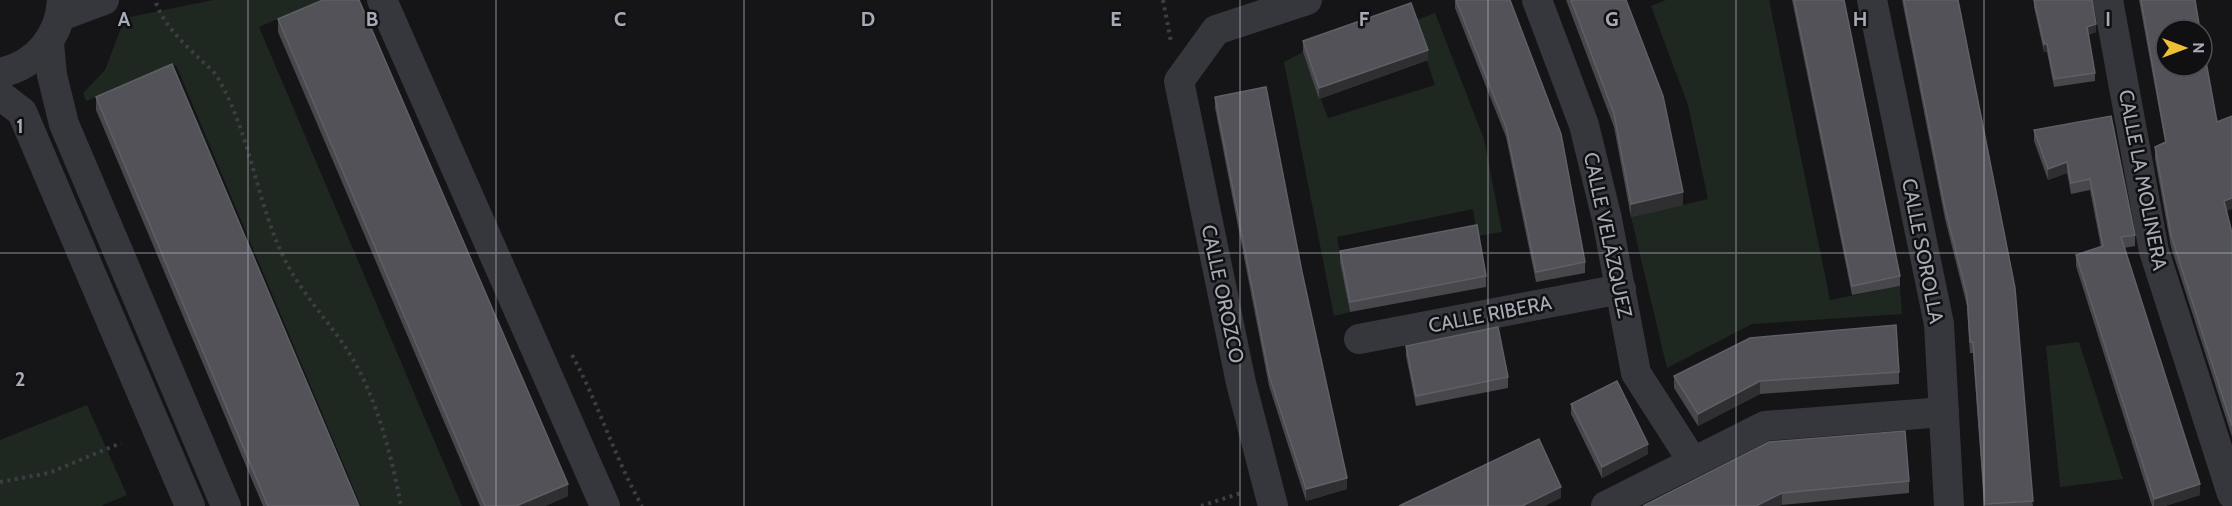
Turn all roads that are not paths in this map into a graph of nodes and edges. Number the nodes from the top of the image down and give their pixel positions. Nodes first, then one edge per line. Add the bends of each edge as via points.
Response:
1 (104, 0) edge
2 (382, 0) edge
3 (1307, 0) edge
4 (1537, 0) edge
5 (1872, 0) edge
6 (2108, 0) edge
7 (61, 8) edge
8 (49, 43) junction
9 (0, 73) edge
10 (0, 95) edge
11 (1621, 289) junction
12 (1359, 339) dead end
13 (1944, 412) junction
14 (1693, 462) junction
15 (2232, 494) edge
16 (1270, 495) edge
17 (189, 506) edge
18 (226, 506) edge
19 (605, 506) edge
20 (1606, 506) edge
21 (1949, 506) edge

1 - 7 street
2 - 19 street
3 - 16 street, CALLE OROZCO via 1216,30 1179,81 1241,383
4 - 11 street, CALLE VELÁZQUEZ via 1584,125
5 - 13 street, CALLE SOROLLA via 1939,324
6 - 15 street, CALLE LA MOLINERA via 2154,251
7 - 8 street
8 - 9 street via 15,70
8 - 18 street via 64,124
10 - 17 street via 22,112
11 - 12 street, CALLE RIBERA
11 - 14 street, CALLE VELÁZQUEZ via 1636,373
13 - 14 street via 1765,426
13 - 21 street, CALLE SOROLLA
14 - 20 street

